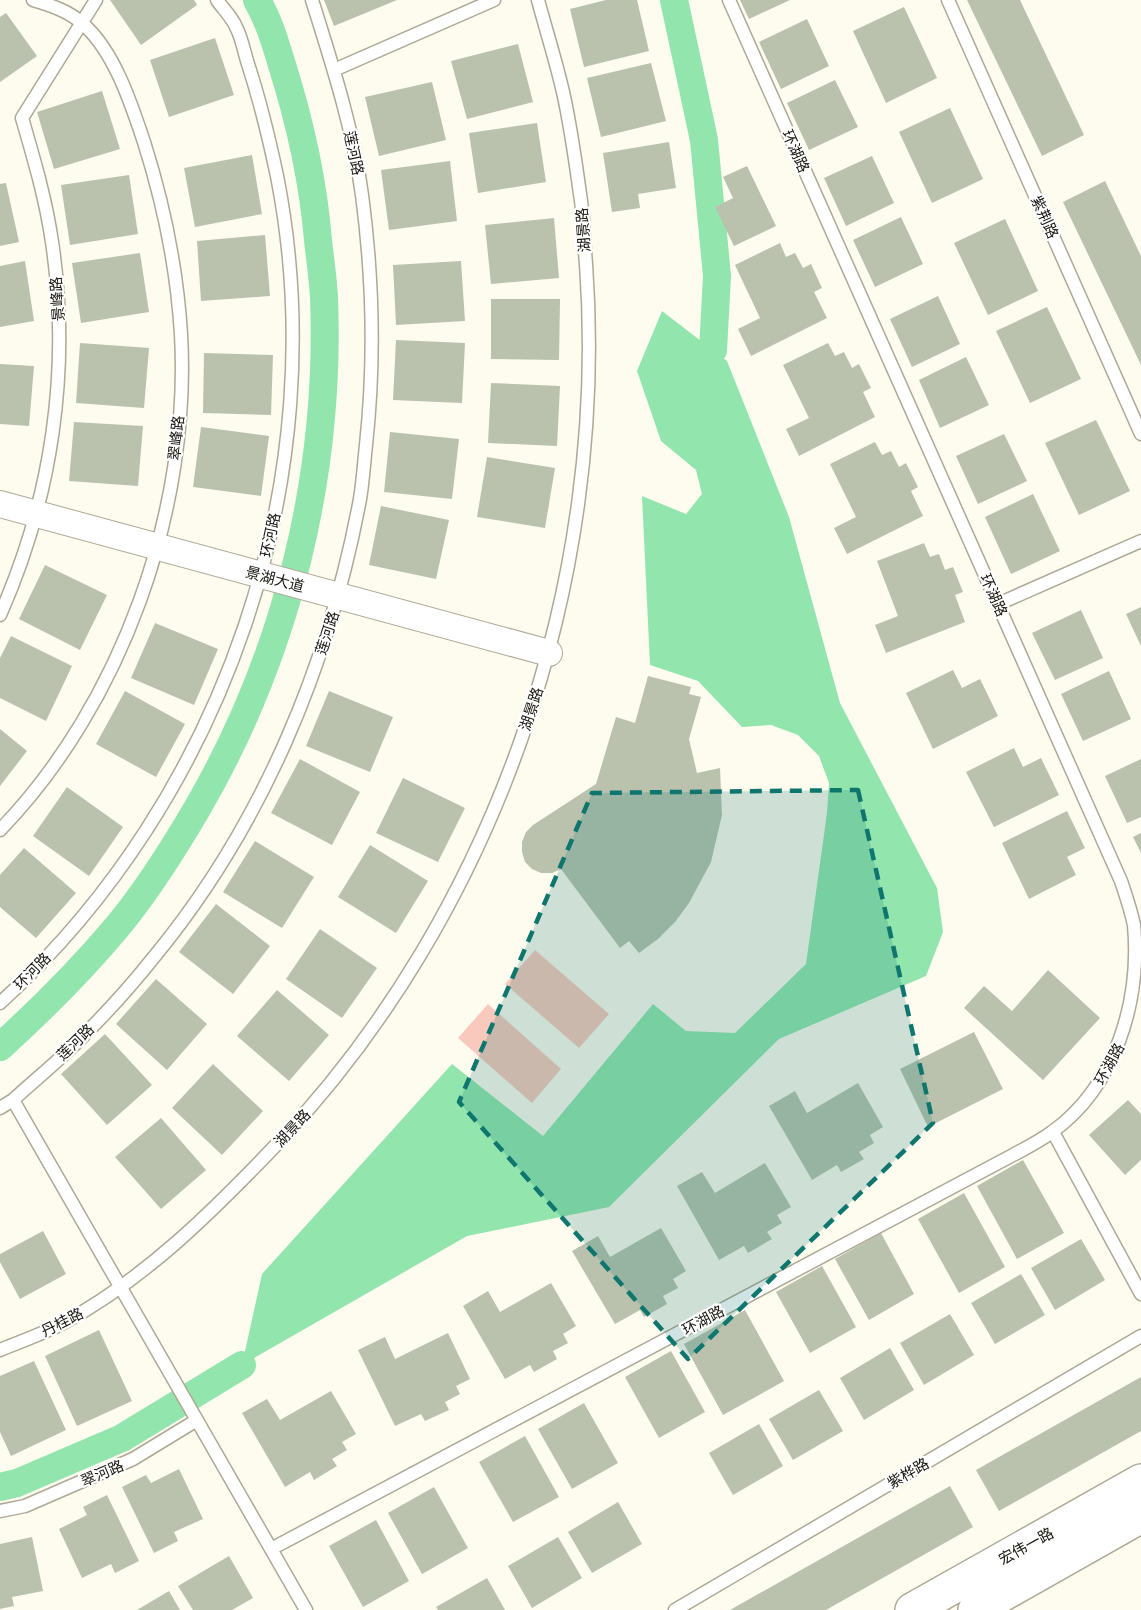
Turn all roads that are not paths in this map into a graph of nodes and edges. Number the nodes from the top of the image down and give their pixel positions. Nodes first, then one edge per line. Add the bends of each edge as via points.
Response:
1 (33, 0) edge
2 (96, 0) edge
3 (217, 0) edge
4 (312, 0) edge
5 (494, 0) edge
6 (538, 0) edge
7 (729, 0) edge
8 (948, 0) edge
9 (82, 22) junction
10 (334, 70) junction
11 (1141, 434) edge
12 (0, 504) edge
13 (37, 514) junction
14 (1141, 541) edge
15 (157, 546) junction
16 (261, 575) junction
17 (339, 596) junction
18 (998, 604) junction
19 (0, 615) edge
20 (549, 653) junction
21 (0, 830) edge
22 (0, 1003) edge
23 (13, 1100) junction
24 (0, 1108) edge
25 (1053, 1132) junction
26 (121, 1288) junction
27 (1141, 1294) edge
28 (1141, 1336) edge
29 (0, 1350) edge
30 (196, 1420) junction
31 (1141, 1481) edge
32 (0, 1511) edge
33 (1141, 1516) edge
34 (271, 1549) junction
35 (302, 1609) edge
36 (675, 1610) edge
37 (912, 1610) edge
38 (975, 1610) edge

1 - 9 lane, 翠峰路 via 57,7
2 - 9 lane, 景峰路
3 - 16 lane, 环河路 via 236,27 264,115 282,206 292,298 291,392 284,461
4 - 10 lane, 莲河路
5 - 10 lane
6 - 20 lane, 湖景路 via 563,92 582,203 590,316 587,430 574,542
7 - 18 lane, 环湖路
8 - 11 lane, 紫荆路
9 - 13 lane, 景峰路 via 22,118 52,242 59,310 51,447
9 - 15 lane, 翠峰路 via 105,49 140,130 156,180 177,284 181,336 177,442
10 - 17 lane, 莲河路 via 362,193 372,294 371,396 360,497
12 - 13 street, 景湖大道
13 - 15 street, 景湖大道
13 - 19 lane, 景峰路
14 - 18 lane
15 - 16 street, 景湖大道
15 - 21 lane, 翠峰路 via 141,597 98,694 40,783
16 - 17 street, 景湖大道
16 - 22 lane, 环河路 via 232,664 194,749 148,830 93,905 31,975
17 - 20 street, 景湖大道
17 - 23 lane, 莲河路 via 307,693 266,785 215,874 155,956 88,1032
18 - 25 lane, 环湖路 via 1121,881 1134,926 1138,972 1131,1018 1113,1062 1094,1091
20 - 26 lane, 湖景路 via 508,776 464,873 388,1006 310,1110 228,1196
23 - 24 lane, 莲河路
23 - 26 lane
25 - 27 lane
25 - 34 lane, 环湖路
26 - 29 lane, 丹桂路 via 64,1323
26 - 30 lane
28 - 36 lane, 紫桦路
30 - 32 lane, 翠河路 via 134,1459 25,1506
30 - 34 lane
31 - 37 main road, 宏伟一路
33 - 38 main road, 宏伟一路
34 - 35 lane

